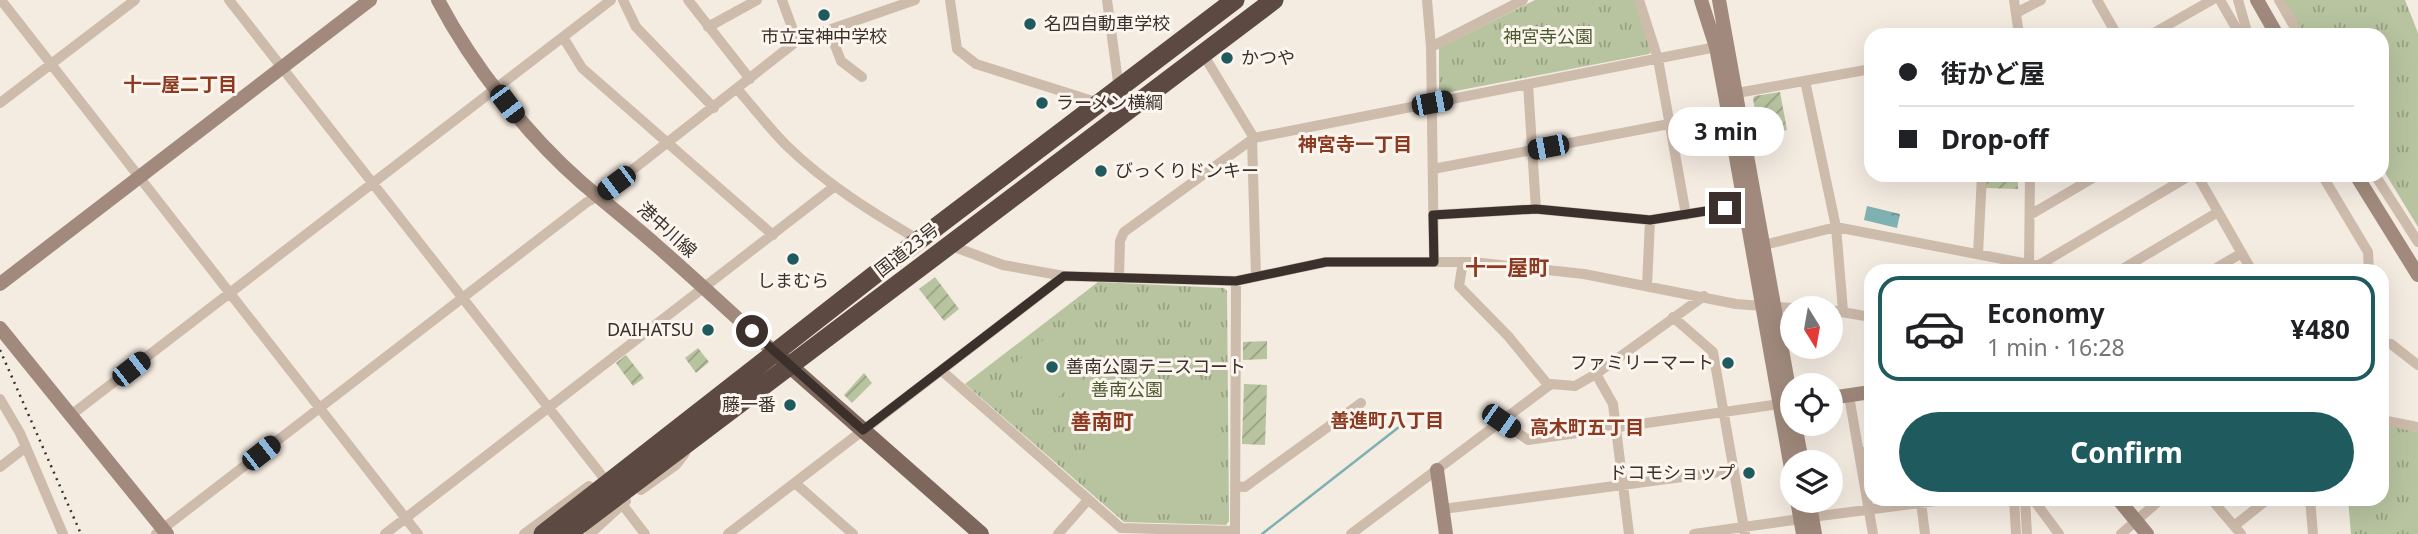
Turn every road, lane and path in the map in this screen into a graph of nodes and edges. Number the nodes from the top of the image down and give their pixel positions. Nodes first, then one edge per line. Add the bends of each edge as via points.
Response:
1 (1, 0) edge
2 (135, 0) edge
3 (229, 0) edge
4 (370, 0) edge
5 (438, 0) edge
6 (611, 0) edge
7 (623, 0) edge
8 (688, 0) edge
9 (757, 0) edge
10 (782, 0) edge
11 (915, 0) edge
12 (950, 0) edge
13 (1107, 0) edge
14 (1235, 0) edge
15 (1273, 0) edge
16 (1427, 0) edge
17 (1522, 0) edge
18 (1639, 0) edge
19 (1701, 0) edge
20 (1719, 0) edge
21 (2014, 0) edge
22 (2041, 0) edge
23 (2097, 0) edge
24 (2212, 0) edge
25 (2220, 0) edge
26 (2238, 0) edge
27 (2257, 0) edge
28 (2279, 0) edge
29 (2016, 13) junction
30 (708, 27) junction
31 (2019, 28) edge
32 (2113, 28) edge
33 (2162, 28) edge
34 (2236, 28) edge
35 (2246, 28) edge
36 (2273, 28) edge
37 (2295, 28) edge
38 (830, 30) junction
39 (563, 37) junction
40 (797, 41) junction
41 (1431, 47) junction
42 (1716, 47) junction
43 (1203, 54) junction
44 (1658, 59) junction
45 (51, 64) junction
46 (282, 67) junction
47 (1864, 70) edge
48 (862, 77) dead end
49 (750, 79) junction
50 (1805, 81) junction
51 (1528, 84) junction
52 (496, 89) junction
53 (1119, 89) junction
54 (737, 90) junction
55 (1737, 93) junction
56 (0, 103) edge
57 (1432, 103) junction
58 (1099, 104) junction
59 (714, 108) junction
60 (1670, 124) junction
61 (1253, 138) junction
62 (668, 143) junction
63 (1532, 150) junction
64 (1433, 169) junction
65 (139, 177) junction
66 (1982, 182) edge
67 (2030, 182) edge
68 (2086, 182) edge
69 (2178, 182) edge
70 (2201, 182) edge
71 (2326, 182) edge
72 (2360, 182) edge
73 (2379, 182) edge
74 (373, 183) junction
75 (835, 186) junction
76 (599, 196) junction
77 (1744, 205) junction
78 (1536, 209) junction
79 (2218, 212) junction
80 (1433, 215) junction
81 (1686, 215) junction
82 (2029, 215) junction
83 (1650, 220) junction
84 (1836, 227) junction
85 (773, 235) junction
86 (919, 240) junction
87 (2418, 242) edge
88 (948, 245) junction
89 (1764, 245) junction
90 (2242, 253) junction
91 (1978, 254) junction
92 (1434, 262) junction
93 (1463, 262) junction
94 (2020, 264) edge
95 (2029, 264) edge
96 (2033, 264) edge
97 (2131, 264) edge
98 (2223, 264) edge
99 (2248, 264) edge
100 (2369, 264) edge
101 (2418, 275) edge
102 (1064, 276) junction
103 (1256, 277) junction
104 (1119, 278) junction
105 (1236, 281) junction
106 (0, 284) edge
107 (1647, 286) junction
108 (704, 289) junction
109 (230, 293) junction
110 (1704, 296) junction
111 (1842, 296) edge
112 (463, 298) junction
113 (1768, 307) junction
114 (1780, 308) edge
115 (1843, 311) edge
116 (1864, 316) edge
117 (1673, 317) junction
118 (0, 328) edge
119 (2389, 344) edge
120 (774, 352) junction
121 (2418, 365) edge
122 (790, 366) junction
123 (942, 371) junction
124 (1782, 373) edge
125 (1596, 374) junction
126 (1549, 386) junction
127 (1864, 393) edge
128 (1849, 396) junction
129 (1843, 397) edge
130 (0, 399) edge
131 (1361, 403) dead end
132 (1780, 405) edge
133 (320, 408) junction
134 (549, 408) junction
135 (1724, 413) junction
136 (71, 415) junction
137 (1501, 421) junction
138 (2389, 421) edge
139 (2418, 427) edge
140 (694, 428) junction
141 (1616, 428) junction
142 (863, 430) junction
143 (26, 447) junction
144 (1864, 452) edge
145 (1859, 453) junction
146 (0, 467) edge
147 (1437, 470) junction
148 (1734, 470) junction
149 (603, 477) junction
150 (1864, 482) edge
151 (795, 483) junction
152 (1623, 485) junction
153 (1235, 486) junction
154 (1088, 500) junction
155 (622, 504) junction
156 (1868, 506) edge
157 (1895, 506) edge
158 (1922, 506) edge
159 (2014, 506) edge
160 (2025, 506) edge
161 (2038, 506) edge
162 (2124, 506) edge
163 (2153, 506) edge
164 (2217, 506) edge
165 (2261, 506) edge
166 (2310, 506) edge
167 (1443, 509) junction
168 (1869, 510) junction
169 (1804, 513) edge
170 (1807, 513) edge
171 (406, 518) junction
172 (1806, 518) junction
173 (2136, 521) junction
174 (573, 529) edge
175 (2238, 530) edge
176 (1121, 531) edge
177 (1744, 531) edge
178 (162, 532) edge
179 (1235, 532) edge
180 (63, 534) edge
181 (385, 534) edge
182 (418, 534) edge
183 (524, 534) edge
184 (543, 534) edge
185 (645, 534) edge
186 (729, 534) edge
187 (853, 534) edge
188 (981, 534) edge
189 (1058, 534) edge
190 (1351, 534) edge
191 (1446, 534) edge
192 (1629, 534) edge
193 (1694, 534) edge
194 (1803, 534) edge
195 (1815, 534) edge
196 (1873, 534) edge
197 (1925, 534) edge
198 (2016, 534) edge
199 (2027, 534) edge
200 (2059, 534) edge
201 (2121, 534) edge
202 (2147, 534) edge
203 (2312, 534) edge

1 - 45 street
2 - 45 street
3 - 46 street
4 - 46 street
5 - 52 street, 港中川線
6 - 39 street
7 - 59 street via 636,27
8 - 30 street
9 - 30 street
10 - 40 street
11 - 38 street
12 - 58 street via 957,49 976,64
13 - 53 street
14 - 53 highway, 国道23号
15 - 43 highway, 国道23号
16 - 41 street
17 - 41 street
18 - 44 street
19 - 42 street
20 - 55 street
21 - 29 street
22 - 29 street
23 - 32 street
24 - 33 street
25 - 34 street
26 - 35 street
27 - 36 street
28 - 37 street
29 - 31 street
30 - 49 street
38 - 40 street
38 - 48 street via 841,61
39 - 52 street
39 - 62 street via 582,68
40 - 49 street
41 - 57 street
42 - 44 street
42 - 77 street
43 - 61 street
43 - 88 highway, 国道23号
44 - 51 street
44 - 60 street
45 - 56 street
45 - 65 street
46 - 65 street
46 - 74 street
47 - 50 street
49 - 54 street
50 - 55 street
50 - 84 street
51 - 57 street
51 - 63 street
52 - 74 street
52 - 76 street, 港中川線 via 535,136
53 - 58 highway, 国道23号
54 - 59 street
54 - 75 street via 788,147
55 - 89 street
57 - 61 street
57 - 64 street
58 - 86 highway, 国道23号
59 - 62 street
60 - 63 street
60 - 81 street
61 - 103 street
61 - 104 street via 1124,232
62 - 76 street
62 - 85 street
63 - 64 street
63 - 78 street
64 - 80 street
65 - 106 street
65 - 109 street
66 - 91 street
67 - 82 street
68 - 82 street
69 - 96 street
70 - 79 street
71 - 100 street via 2368,252
72 - 101 street
73 - 87 street
74 - 109 street
74 - 112 street
75 - 85 street
75 - 86 street
76 - 108 street, 港中川線
76 - 112 street
77 - 81 street
77 - 113 street
78 - 80 street
78 - 83 street
79 - 90 street
79 - 97 street
80 - 92 street
81 - 83 street
82 - 95 street
83 - 107 street
84 - 89 street
84 - 91 street
84 - 111 street
85 - 108 street
86 - 120 highway, 国道23号
88 - 102 street via 1003,265
88 - 122 highway, 国道23号
89 - 113 street
90 - 98 street
90 - 99 street
91 - 94 street
92 - 93 street
92 - 103 street via 1326,262
93 - 107 street via 1584,274
93 - 126 street via 1459,286 1508,335
102 - 104 street
102 - 123 street
103 - 105 street
104 - 105 street
105 - 153 street
107 - 110 street
108 - 120 street, 港中川線
108 - 134 street
109 - 133 street
109 - 136 street
110 - 113 street
110 - 117 street
112 - 133 street
112 - 134 street
113 - 114 street
113 - 124 street
115 - 116 street
117 - 125 street
117 - 135 street via 1713,352
118 - 136 street
119 - 121 street
120 - 122 main road
120 - 140 highway, 国道23号
122 - 140 highway, 国道23号
122 - 142 main road
123 - 142 street
123 - 154 street
125 - 126 street via 1575,386
125 - 141 street via 1613,404
126 - 137 street
127 - 128 street
128 - 129 street
128 - 145 street
130 - 143 street
131 - 153 street via 1245,487
132 - 135 street
133 - 171 street
133 - 178 street
134 - 149 street
134 - 171 street
135 - 141 street
135 - 148 street
136 - 178 street
137 - 141 street via 1528,440
137 - 147 street
138 - 139 street
140 - 149 street via 660,435
140 - 155 street via 676,465
140 - 174 highway, 国道23号
141 - 152 street
142 - 151 street
142 - 188 main road
143 - 146 street
143 - 180 street
144 - 145 street
145 - 150 street
147 - 167 street
147 - 190 street
148 - 152 street
148 - 177 street
149 - 183 street
151 - 186 street
151 - 187 street
152 - 167 street
152 - 192 street
153 - 179 street
154 - 176 street
154 - 189 street
155 - 174 street
155 - 185 street
156 - 168 street
157 - 168 street
158 - 197 street
159 - 198 street
160 - 199 street
161 - 200 street
162 - 173 street
163 - 173 street
164 - 175 street
165 - 175 street
166 - 203 street
167 - 191 street
168 - 172 street
168 - 196 street
169 - 172 street
170 - 172 street
171 - 181 street
171 - 182 street
172 - 177 street
172 - 194 street
172 - 195 street
173 - 201 street
173 - 202 street
174 - 184 highway, 国道23号
176 - 179 street
177 - 193 street

